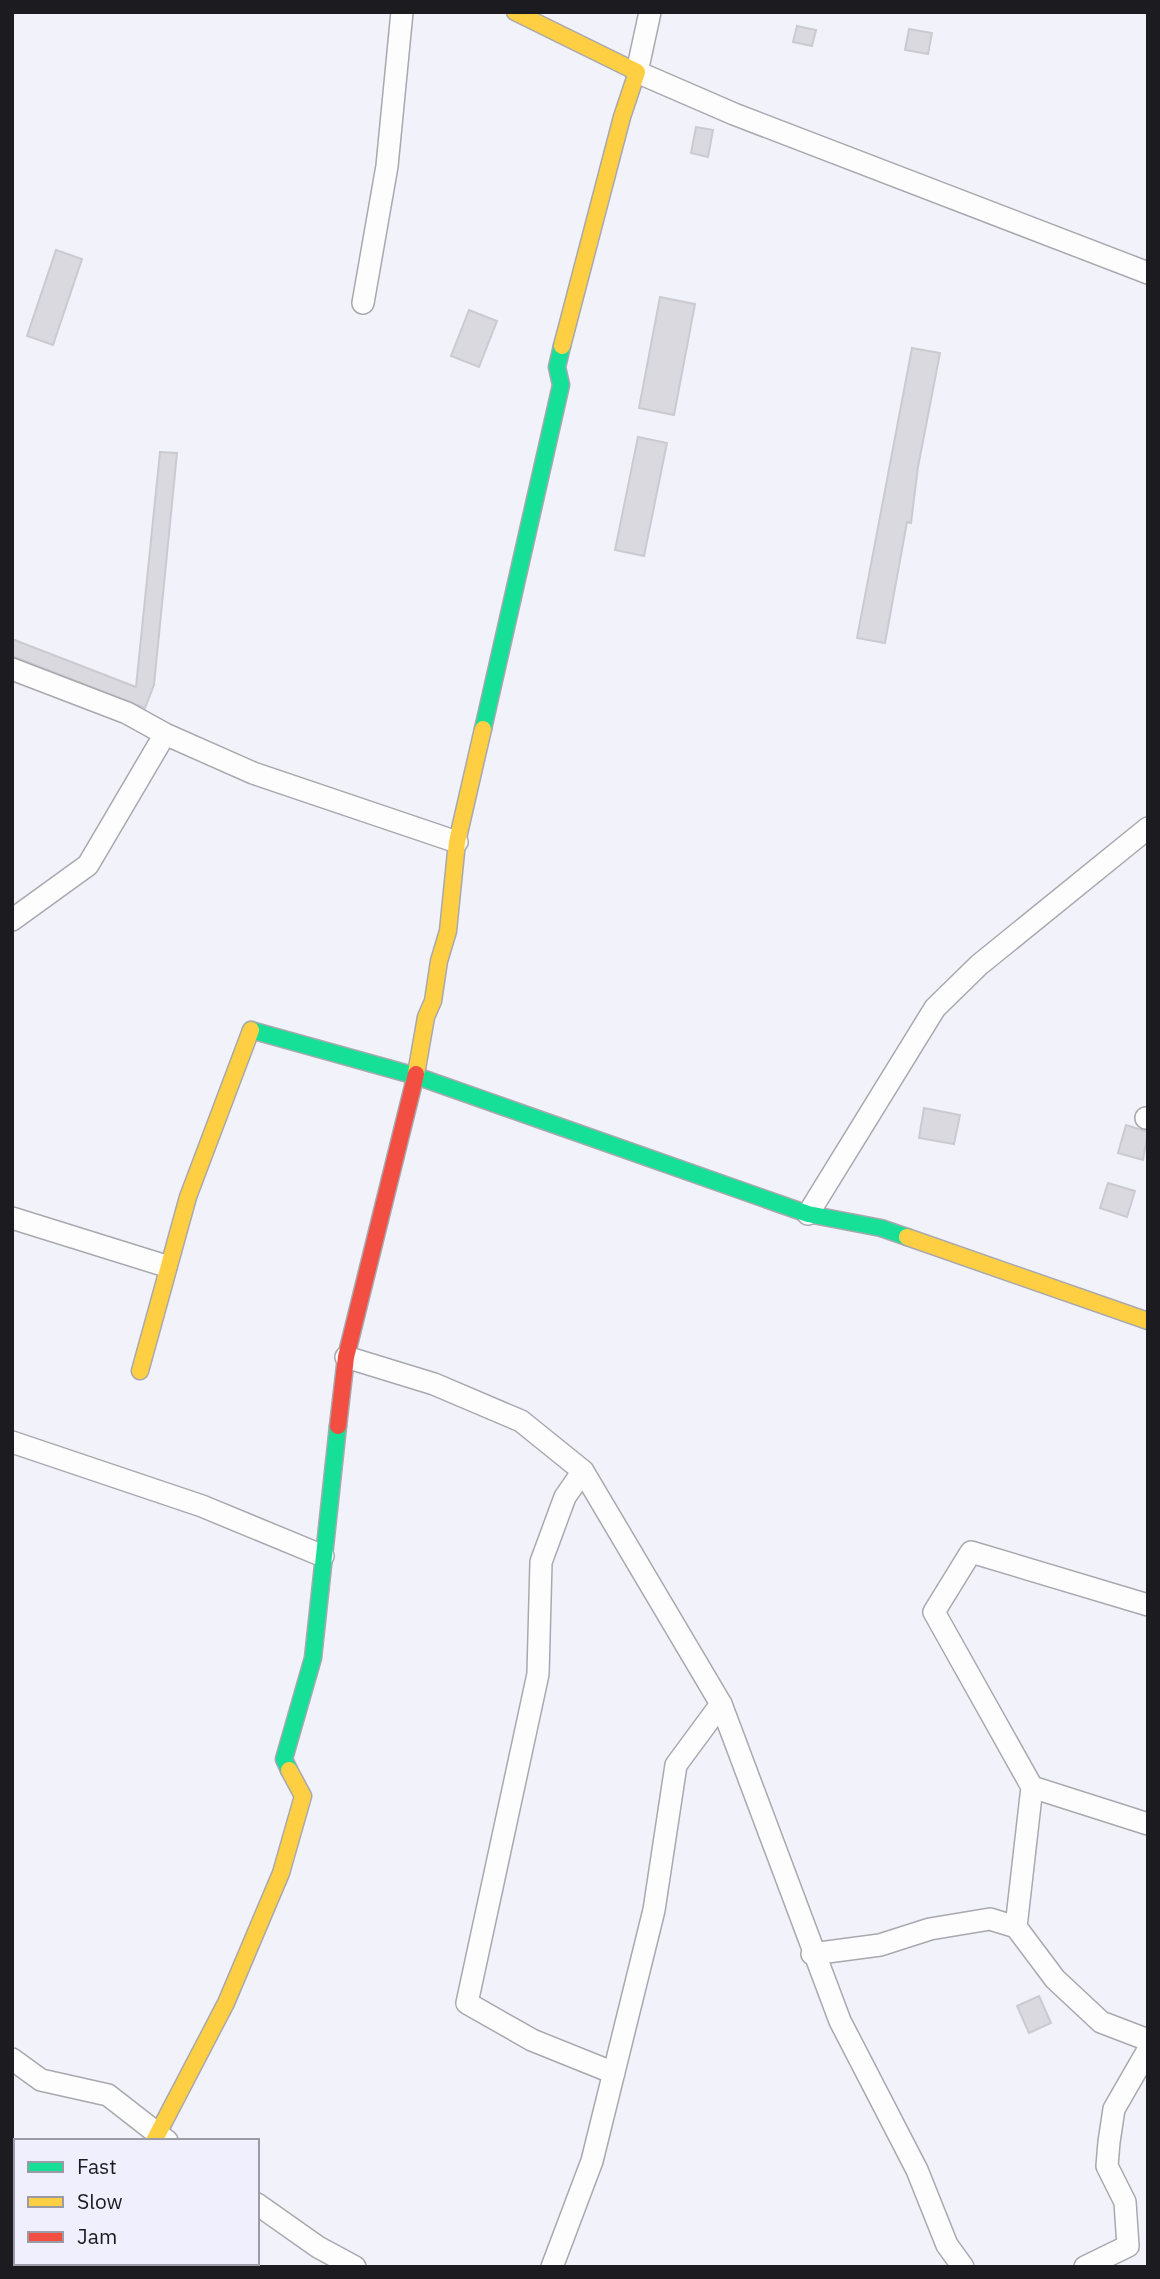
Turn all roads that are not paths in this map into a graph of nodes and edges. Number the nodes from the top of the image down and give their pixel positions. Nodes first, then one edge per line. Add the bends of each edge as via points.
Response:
1 (402, 12) edge
2 (515, 12) edge
3 (650, 12) edge
4 (637, 72) junction
5 (1148, 273) edge
6 (363, 303) dead end
7 (12, 669) edge
8 (165, 734) junction
9 (1148, 828) edge
10 (457, 842) junction
11 (12, 920) edge
12 (416, 1076) junction
13 (808, 1214) junction
14 (12, 1218) edge
15 (166, 1266) junction
16 (1148, 1321) edge
17 (346, 1357) junction
18 (140, 1371) dead end
19 (12, 1441) edge
20 (583, 1471) junction
21 (324, 1556) junction
22 (1148, 1605) edge
23 (721, 1704) junction
24 (1032, 1787) junction
25 (1148, 1824) edge
26 (1016, 1927) junction
27 (812, 1954) junction
28 (1148, 2040) edge
29 (1148, 2050) edge
30 (12, 2059) edge
31 (614, 2073) junction
32 (159, 2138) edge
33 (259, 2205) edge
34 (355, 2267) edge
35 (551, 2267) edge
36 (963, 2267) edge
37 (1085, 2267) edge

1 - 6 street via 387,166
2 - 4 street
3 - 4 street
4 - 5 street via 734,114
4 - 10 street via 565,331 557,367 561,385
7 - 8 street via 127,713
8 - 10 street via 253,773
8 - 11 street via 88,865
9 - 13 street via 979,965 935,1008
10 - 12 street via 448,930
12 - 13 street
12 - 15 street via 252,1029 218,1105
12 - 17 street
13 - 16 street via 881,1228
14 - 15 street
15 - 18 street
17 - 20 street via 434,1384 521,1421
17 - 21 street
19 - 21 street via 202,1506
20 - 23 street
20 - 31 street via 565,1497 541,1562 538,1674 467,2003 531,2040
21 - 32 street via 313,1658 284,1759 303,1796 281,1874 226,2003
22 - 24 street via 971,1552 934,1612
23 - 27 street
23 - 31 street via 676,1765 653,1910
24 - 25 street
24 - 26 street
26 - 27 street via 990,1919 930,1929 880,1945
26 - 28 street via 1055,1979 1101,2022
27 - 36 street via 840,2021 917,2170 947,2245
29 - 37 street via 1114,2109 1109,2142 1107,2166 1125,2202 1128,2246
30 - 32 street via 41,2080 108,2095
31 - 35 street via 592,2161
33 - 34 street

